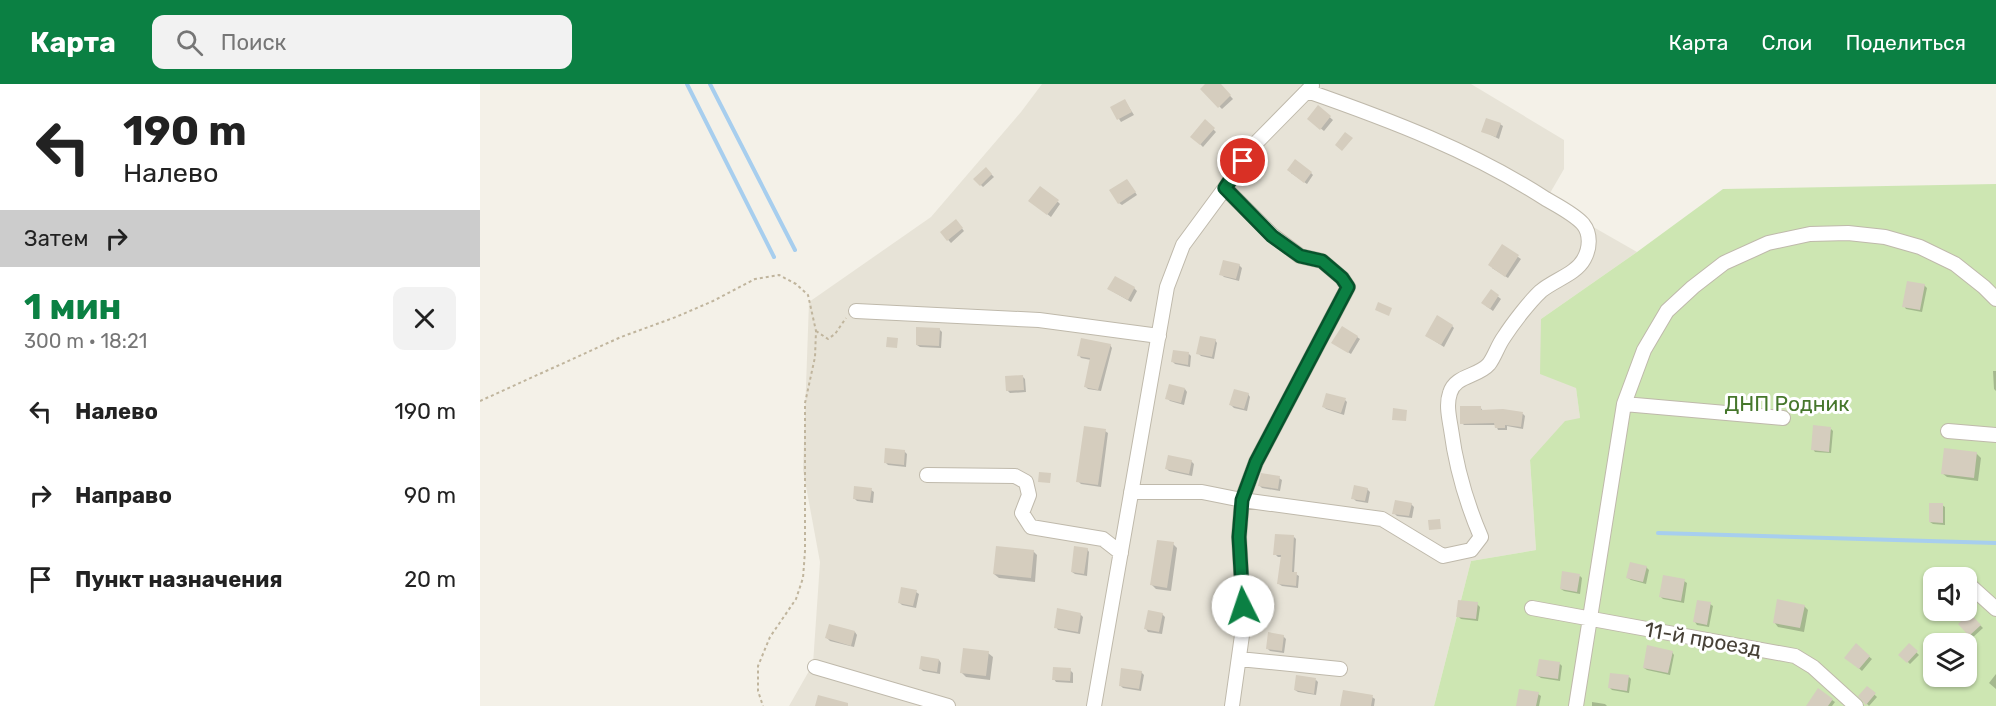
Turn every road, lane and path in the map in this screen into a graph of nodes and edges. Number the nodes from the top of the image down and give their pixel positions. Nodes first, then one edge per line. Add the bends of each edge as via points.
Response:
1 (1311, 88) edge
2 (1225, 188) junction
3 (1996, 299) edge
4 (856, 311) joint
5 (816, 331) junction
6 (1159, 336) junction
7 (480, 401) edge
8 (1624, 404) junction
9 (1783, 418) dead end
10 (1948, 431) dead end
11 (1996, 435) edge
12 (927, 475) dead end
13 (1131, 492) junction
14 (1242, 500) junction
15 (1121, 553) junction
16 (1977, 592) edge
17 (1532, 608) dead end
18 (1996, 609) edge
19 (1590, 619) junction
20 (1239, 659) junction
21 (815, 667) dead end
22 (1340, 669) dead end
23 (763, 706) edge
24 (948, 706) edge
25 (1094, 706) edge
26 (1232, 706) edge
27 (1576, 706) edge
28 (1856, 706) edge

1 - 2 street via 1252,147
1 - 14 street via 1475,157 1574,216 1589,238 1584,260 1539,292 1504,337 1488,366 1459,380 1450,392 1448,409 1461,484 1481,537 1471,550 1443,556 1382,519
2 - 6 street via 1183,245 1167,287
2 - 14 street via 1272,236 1300,256 1322,261 1348,287 1256,462
3 - 8 street via 1955,264 1920,247 1885,237 1810,234 1768,243 1724,263 1667,311 1644,350
4 - 5 path via 828,339
4 - 6 street via 1039,320
5 - 7 path via 808,296 796,284 779,275 755,279 713,301 621,337
5 - 23 path via 805,403 803,578 796,599 770,637 758,666 758,691
6 - 13 street
8 - 9 street
8 - 19 street
10 - 11 street
12 - 15 street via 1015,476 1026,482 1029,495 1022,513 1030,527 1103,539
13 - 14 street via 1202,492
13 - 15 street
14 - 20 street via 1239,537 1244,621
15 - 25 street
16 - 18 street
17 - 19 street, 11-й проезд
19 - 27 street
19 - 28 street, 11-й проезд via 1795,656 1814,667
20 - 22 street
20 - 26 street
21 - 24 street

